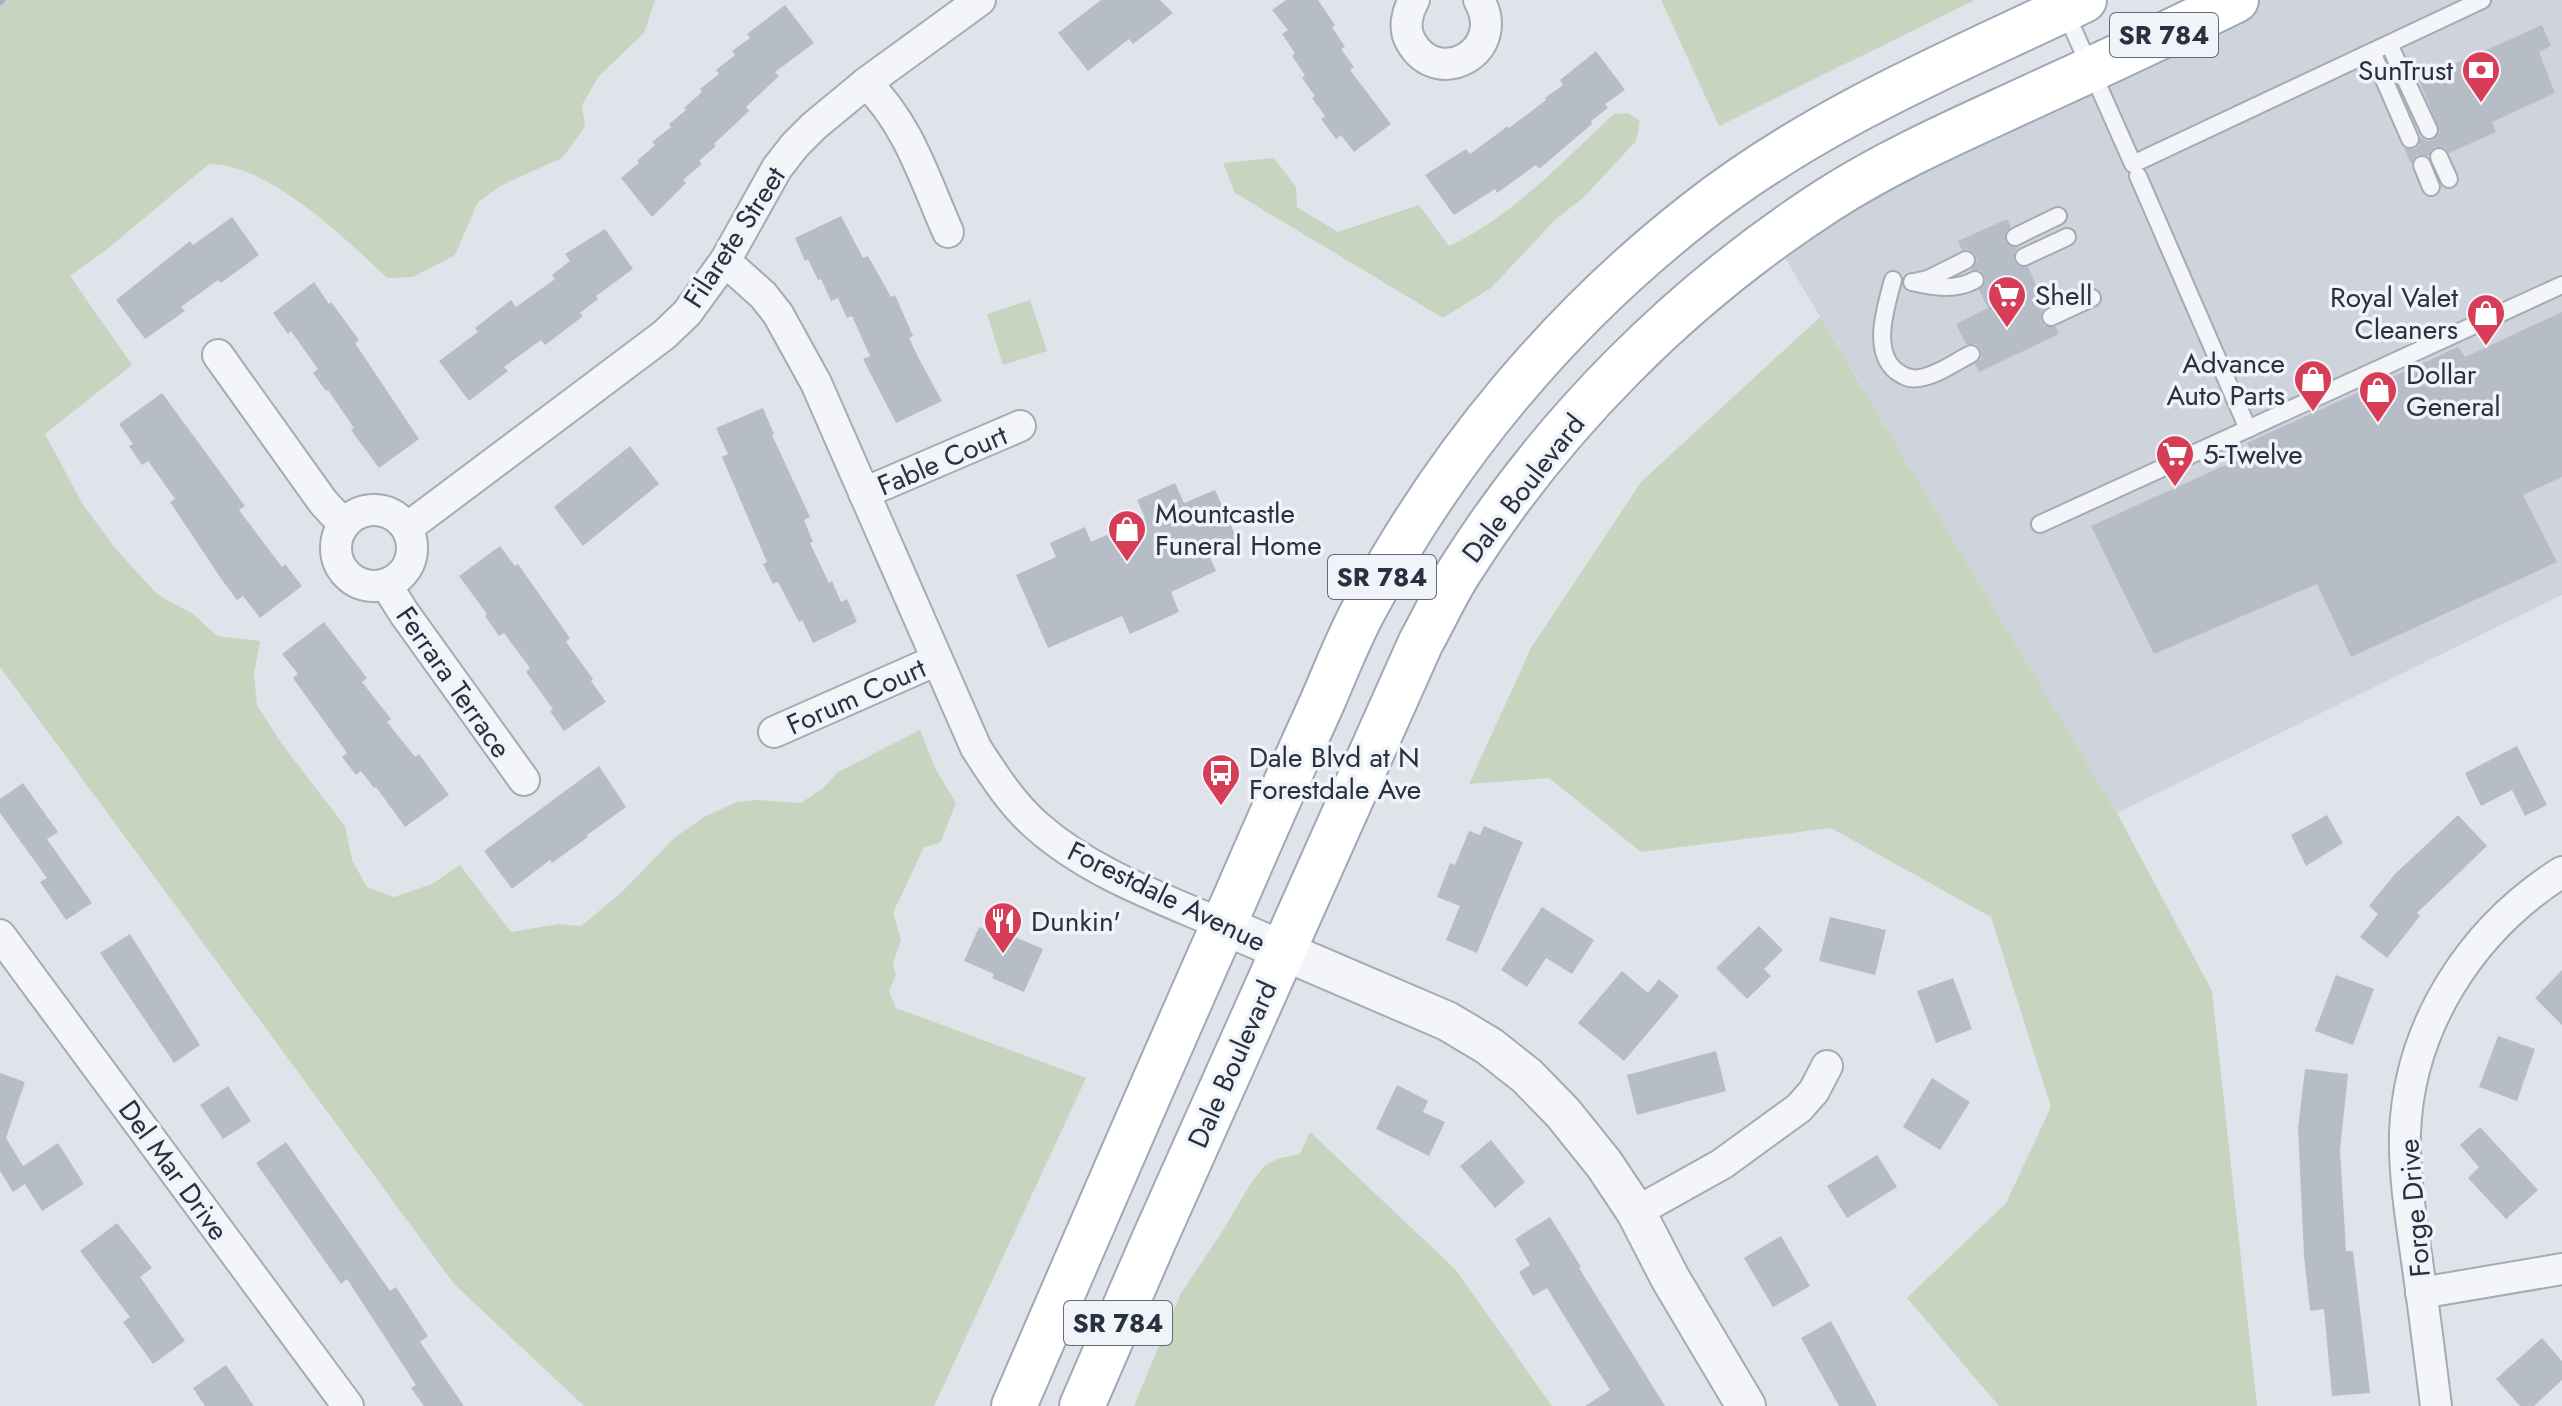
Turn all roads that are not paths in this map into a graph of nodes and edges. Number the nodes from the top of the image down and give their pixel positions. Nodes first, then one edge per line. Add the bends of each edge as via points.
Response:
1 (980, 0) edge
2 (1414, 0) edge
3 (1479, 0) edge
4 (2236, 0) edge
5 (2482, 0) edge
6 (2074, 5) edge
7 (2389, 44) junction
8 (2372, 52) junction
9 (2091, 70) junction
10 (866, 83) junction
11 (2429, 130) dead end
12 (2410, 139) dead end
13 (2439, 157) dead end
14 (2422, 165) dead end
15 (2138, 176) dead end
16 (2449, 179) dead end
17 (2431, 187) dead end
18 (2058, 216) dead end
19 (948, 232) dead end
20 (2015, 237) dead end
21 (2067, 237) dead end
22 (2024, 257) dead end
23 (1966, 260) dead end
24 (725, 261) junction
25 (1893, 280) dead end
26 (1975, 280) dead end
27 (2562, 285) edge
28 (2092, 298) dead end
29 (2051, 317) dead end
30 (1971, 354) dead end
31 (218, 355) dead end
32 (1020, 426) dead end
33 (2248, 429) junction
34 (864, 493) junction
35 (346, 521) junction
36 (2040, 524) dead end
37 (407, 528) junction
38 (391, 582) junction
39 (937, 660) junction
40 (774, 732) dead end
41 (524, 780) dead end
42 (2562, 872) edge
43 (1223, 925) junction
44 (4, 947) edge
45 (1282, 952) junction
46 (1827, 1066) dead end
47 (1636, 1212) junction
48 (2562, 1269) edge
49 (2421, 1293) junction
50 (348, 1406) edge
51 (1014, 1406) edge
52 (1082, 1406) edge
53 (1746, 1406) edge
54 (2436, 1406) edge

1 - 10 street, Filarete Street
2 - 3 street via 1406,28 1412,45 1434,62 1449,64 1481,45 1486,17
4 - 9 main road, Dale Boulevard / SR 784
5 - 7 lane
6 - 9 lane
6 - 43 main road, SR 784 via 1946,63 1772,157 1672,232 1557,338 1517,383 1407,533 1364,609
7 - 8 lane
7 - 11 lane
8 - 9 lane via 2133,164
8 - 12 lane
9 - 45 main road, Dale Boulevard / SR 784 via 1903,157 1829,199 1702,293 1627,362 1501,510 1458,574 1421,642
10 - 19 street via 902,128
10 - 24 street, Filarete Street via 795,145
13 - 16 lane
14 - 17 lane
15 - 33 lane
18 - 20 lane
21 - 22 lane
23 - 26 lane via 1912,282 1943,287
24 - 34 street, Forestdale Avenue via 763,295 792,336
24 - 37 street, Filarete Street via 664,335
25 - 30 lane via 1883,332 1891,367 1915,379
27 - 33 lane
28 - 29 lane
31 - 35 street via 323,502
32 - 34 street, Fable Court
33 - 36 lane
34 - 39 street, Forestdale Avenue
35 - 37 street via 376,509 394,514
35 - 38 street, Ferrara Terrace via 336,542 344,572 363,585
37 - 38 street, Ferrara Terrace via 411,558
38 - 41 street, Ferrara Terrace via 399,605
39 - 40 street, Forum Court
39 - 43 street, Forestdale Avenue via 976,748 1005,793 1035,825 1092,866
42 - 49 street, Forge Drive via 2507,914 2481,942 2451,980 2430,1022 2413,1075 2405,1131
43 - 45 street, Forestdale Avenue
43 - 51 main road, SR 784
44 - 50 street, Del Mar Drive
45 - 47 street, Forestdale Avenue via 1447,1021 1489,1046 1563,1113
45 - 52 main road, Dale Boulevard / SR 784
46 - 47 street via 1799,1108 1722,1164
47 - 53 street, Forestdale Avenue
48 - 49 street
49 - 54 street, Forge Drive

